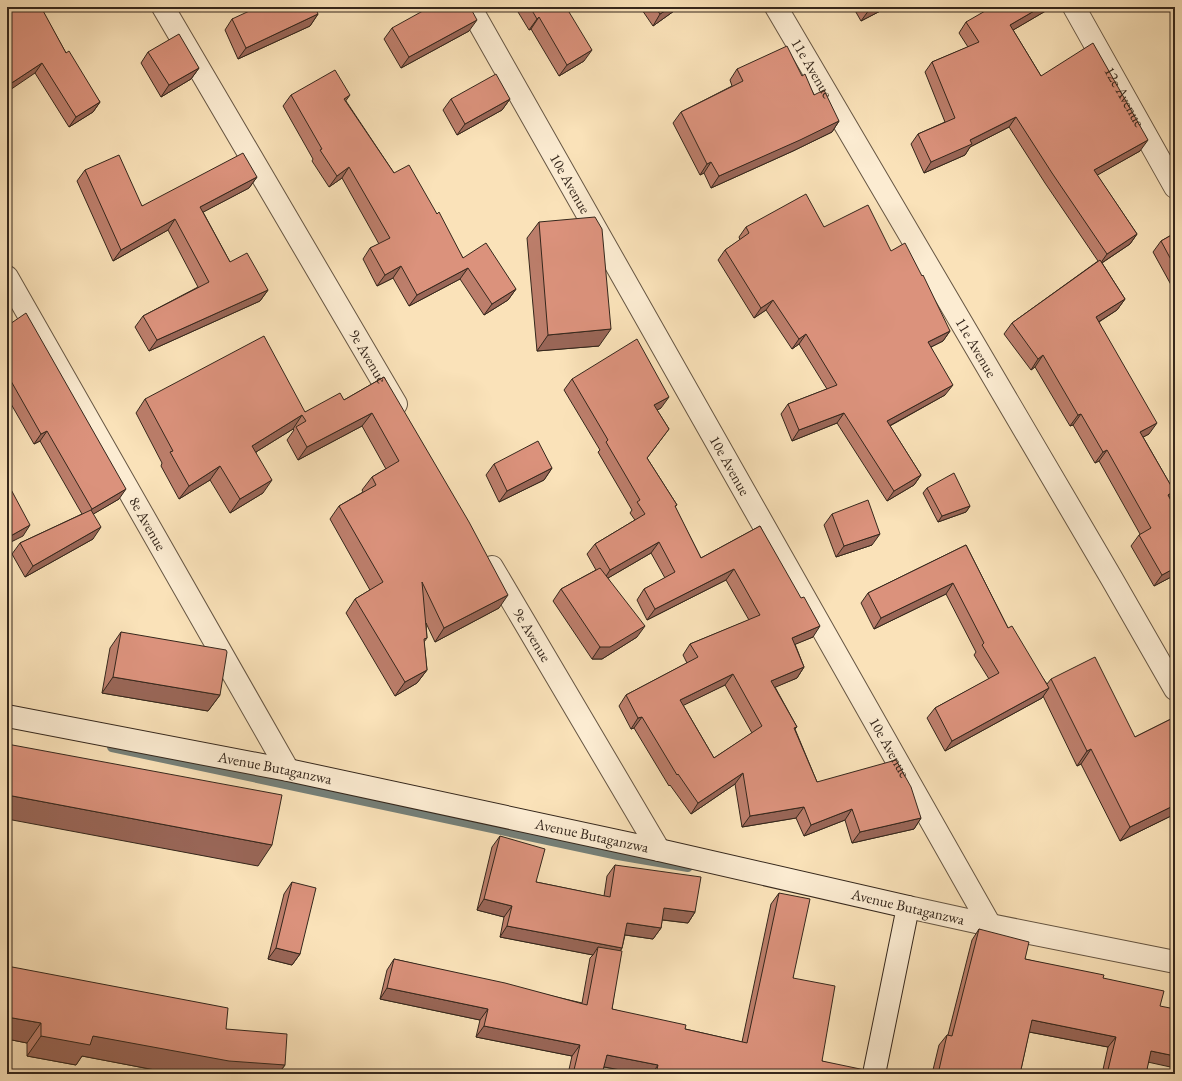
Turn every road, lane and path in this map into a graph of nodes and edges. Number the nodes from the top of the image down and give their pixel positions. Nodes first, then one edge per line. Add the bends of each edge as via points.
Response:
1 (163, 7) edge
2 (470, 7) edge
3 (776, 7) edge
4 (1074, 7) edge
5 (1175, 187) edge
6 (7, 277) edge
7 (407, 423) edge
8 (480, 547) edge
9 (1175, 689) edge
10 (7, 716) edge
11 (288, 770) junction
12 (659, 850) junction
13 (908, 907) junction
14 (990, 925) junction
15 (1175, 962) edge
16 (874, 1074) edge

1 - 7 street, 9e Avenue
2 - 14 street, 10e Avenue
3 - 9 street, 11e Avenue
4 - 5 street, 12e Avenue
6 - 11 street, 8e Avenue
8 - 12 street, 9e Avenue
10 - 11 street, Avenue Butaganzwa
11 - 12 street, Avenue Butaganzwa
12 - 13 street, Avenue Butaganzwa
13 - 14 street, Avenue Butaganzwa
13 - 16 street
14 - 15 street, Avenue Butaganzwa

